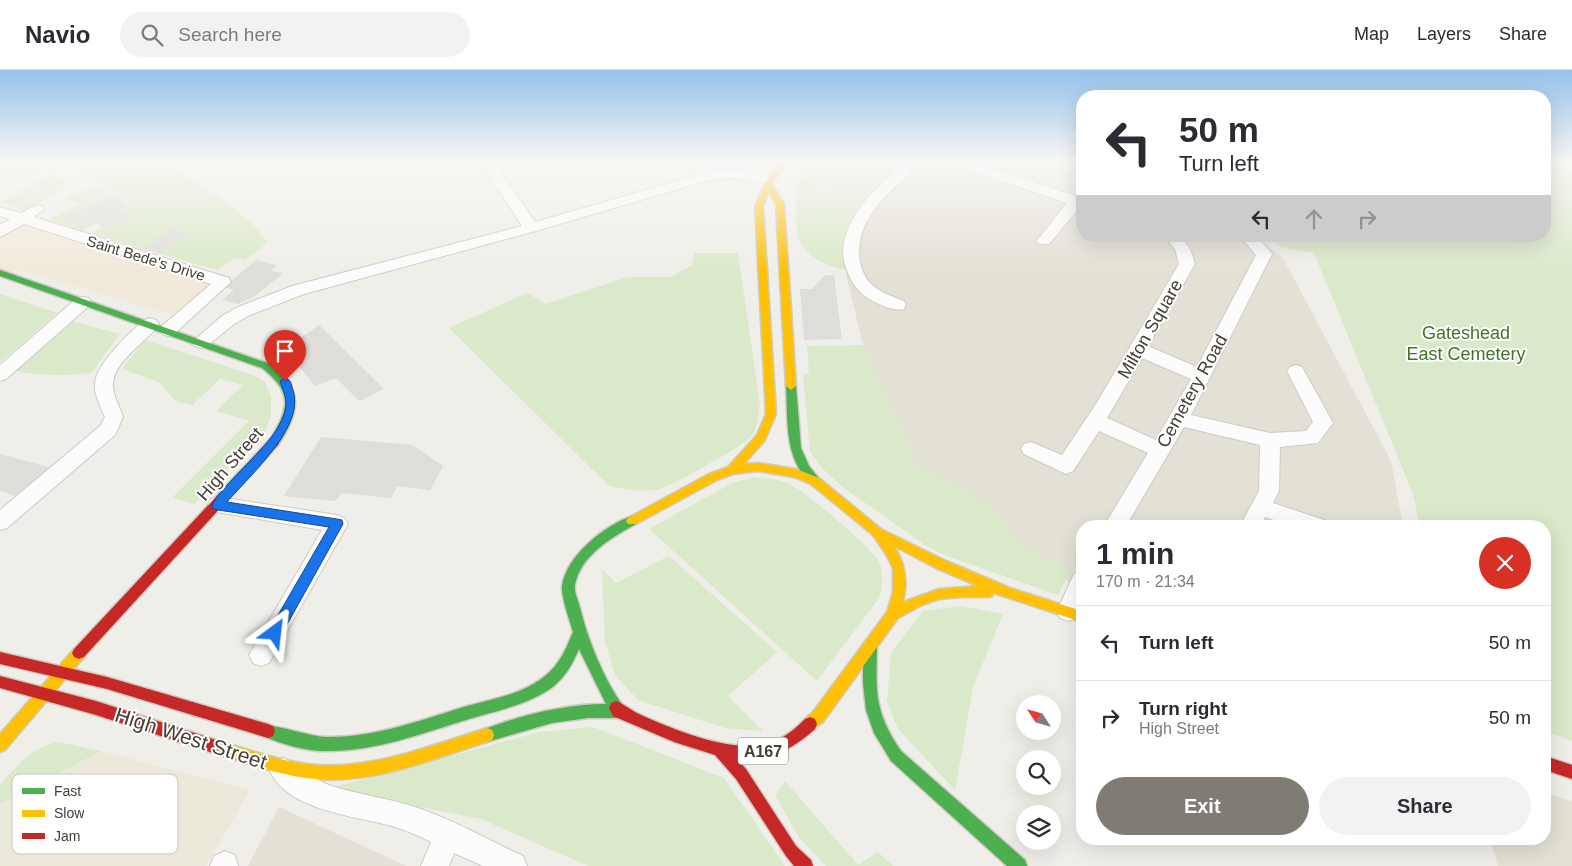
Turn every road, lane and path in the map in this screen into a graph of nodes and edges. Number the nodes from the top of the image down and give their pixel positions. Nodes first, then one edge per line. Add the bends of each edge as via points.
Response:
1 (512, 199) edge
2 (630, 199) edge
3 (762, 199) edge
4 (778, 199) edge
5 (876, 199) edge
6 (1076, 206) edge
7 (37, 209) dead end
8 (0, 211) edge
9 (20, 219) junction
10 (531, 228) junction
11 (0, 232) edge
12 (1044, 241) dead end
13 (1178, 242) edge
14 (1253, 242) edge
15 (0, 273) edge
16 (83, 302) junction
17 (898, 305) dead end
18 (159, 327) junction
19 (201, 342) junction
20 (1138, 349) junction
21 (1296, 371) dead end
22 (0, 375) edge
23 (1201, 376) junction
24 (1179, 419) junction
25 (1095, 421) junction
26 (1270, 440) junction
27 (1031, 449) dead end
28 (1160, 450) junction
29 (732, 470) junction
30 (815, 481) junction
31 (218, 505) junction
32 (1260, 507) junction
33 (1119, 520) edge
34 (1253, 520) edge
35 (1300, 520) edge
36 (0, 522) edge
37 (877, 532) junction
38 (1007, 593) junction
39 (893, 614) junction
40 (1076, 614) edge
41 (579, 634) junction
42 (870, 647) junction
43 (261, 655) dead end
44 (0, 658) edge
45 (62, 672) junction
46 (0, 682) edge
47 (44, 694) junction
48 (618, 712) junction
49 (0, 745) edge
50 (720, 750) junction
51 (1551, 765) edge
52 (277, 766) junction
53 (1572, 772) edge
54 (448, 835) junction
55 (435, 866) edge
56 (513, 866) edge
57 (805, 866) edge
58 (1019, 866) edge

1 - 10 street
2 - 10 street
3 - 29 main road via 759,206 771,414 763,437
4 - 30 main road via 795,448 804,468
5 - 17 street via 860,220 852,238 850,256 862,285 871,293
6 - 12 street
7 - 9 street
8 - 9 street, Saint Bede's Drive
9 - 11 street
9 - 18 street, Saint Bede's Drive via 222,282
10 - 19 street via 278,297 228,320
13 - 20 street, Milton Square via 1186,254 1187,264
14 - 23 street, Cemetery Road via 1264,254
15 - 16 main road, High Street
16 - 18 main road, High Street
16 - 22 street
18 - 19 main road, High Street
18 - 36 street via 123,351 104,381 114,417 108,430
19 - 31 main road, High Street via 271,367 285,381 291,399 285,424 274,441
20 - 23 street
20 - 25 street, Milton Square
21 - 26 street via 1322,423 1312,438
23 - 24 street, Cemetery Road
24 - 26 street
24 - 28 street, Cemetery Road
25 - 27 street, Milton Square via 1066,466
25 - 28 street
26 - 32 street via 1269,491
28 - 33 street, Cemetery Road
29 - 30 main road, A167 via 779,469
29 - 41 main road, A167 via 618,528 588,551 568,586
30 - 37 main road, A167
31 - 43 street via 337,524
31 - 45 main road, High Street
32 - 34 street
32 - 35 street
37 - 38 main road
37 - 39 main road, A167 via 899,568
38 - 39 main road via 955,589 936,592
38 - 40 main road
39 - 42 main road, A167
41 - 45 main road, High West Street via 553,678 532,691 368,742 304,742
41 - 48 main road, A167
42 - 50 main road, A167 via 818,717 796,737 761,752
42 - 58 main road via 874,716 896,756
44 - 45 main road, High West Street
45 - 47 main road, High Street
46 - 47 main road, High West Street
47 - 49 main road, High Street
47 - 52 main road, High West Street
48 - 50 main road, A167 via 653,728
48 - 52 main road via 588,711 552,716 365,770 318,772
50 - 57 main road, A167 via 741,774 791,851
51 - 53 main road
52 - 54 street, High West Street via 298,784 330,799 401,815
54 - 55 street
54 - 56 street, High West Street

